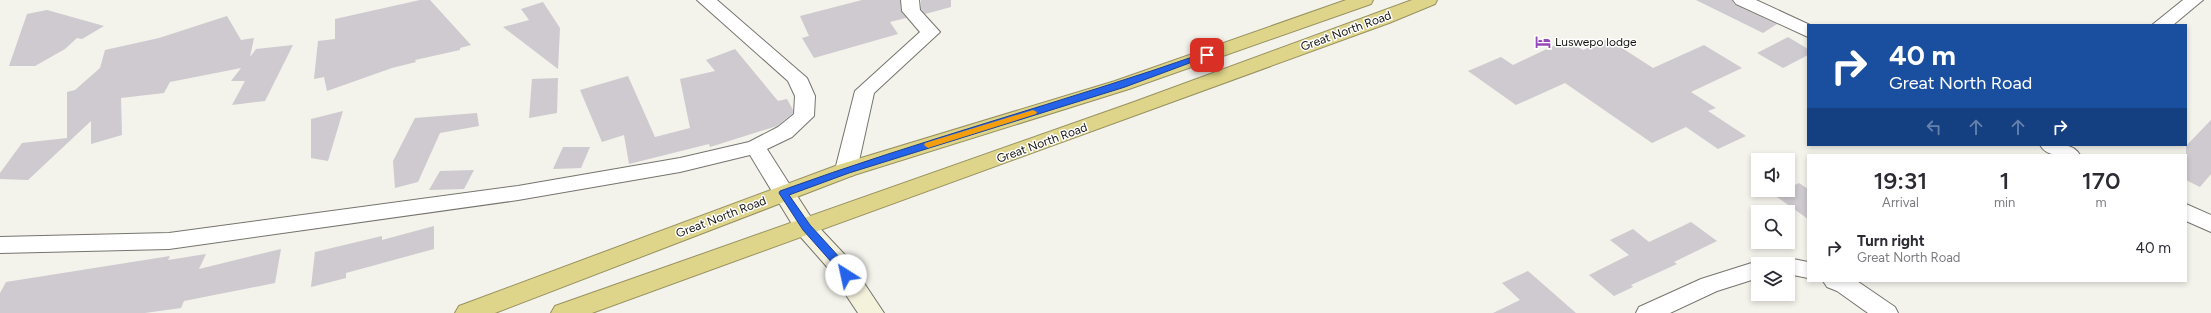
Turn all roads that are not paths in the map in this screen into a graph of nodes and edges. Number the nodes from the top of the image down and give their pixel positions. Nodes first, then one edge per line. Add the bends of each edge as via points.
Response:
1 (706, 0) edge
2 (910, 0) edge
3 (1364, 0) edge
4 (1428, 0) edge
5 (1742, 0) edge
6 (2194, 0) edge
7 (2162, 24) edge
8 (1807, 31) edge
9 (2052, 146) edge
10 (755, 147) junction
11 (2068, 154) edge
12 (846, 170) junction
13 (784, 193) junction
14 (2187, 212) edge
15 (2211, 224) edge
16 (806, 228) junction
17 (0, 246) edge
18 (1795, 267) edge
19 (1751, 270) edge
20 (1807, 270) edge
21 (1838, 282) edge
22 (468, 313) edge
23 (564, 313) edge
24 (870, 313) edge
25 (1648, 313) edge
26 (1886, 313) edge

1 - 10 street via 797,78 805,96 804,116 785,132
2 - 12 street via 911,11 931,32 866,91
3 - 12 highway, Great North Road via 1122,85
4 - 16 highway, Great North Road via 1374,22
5 - 8 street
6 - 7 street
9 - 11 street
10 - 13 street
10 - 17 street via 680,165 518,193 169,241
12 - 13 highway, Great North Road
13 - 16 main road
13 - 22 highway, Great North Road
14 - 15 street
16 - 23 highway, Great North Road
16 - 24 main road via 838,262
18 - 20 street
19 - 25 street via 1709,285
21 - 26 street

